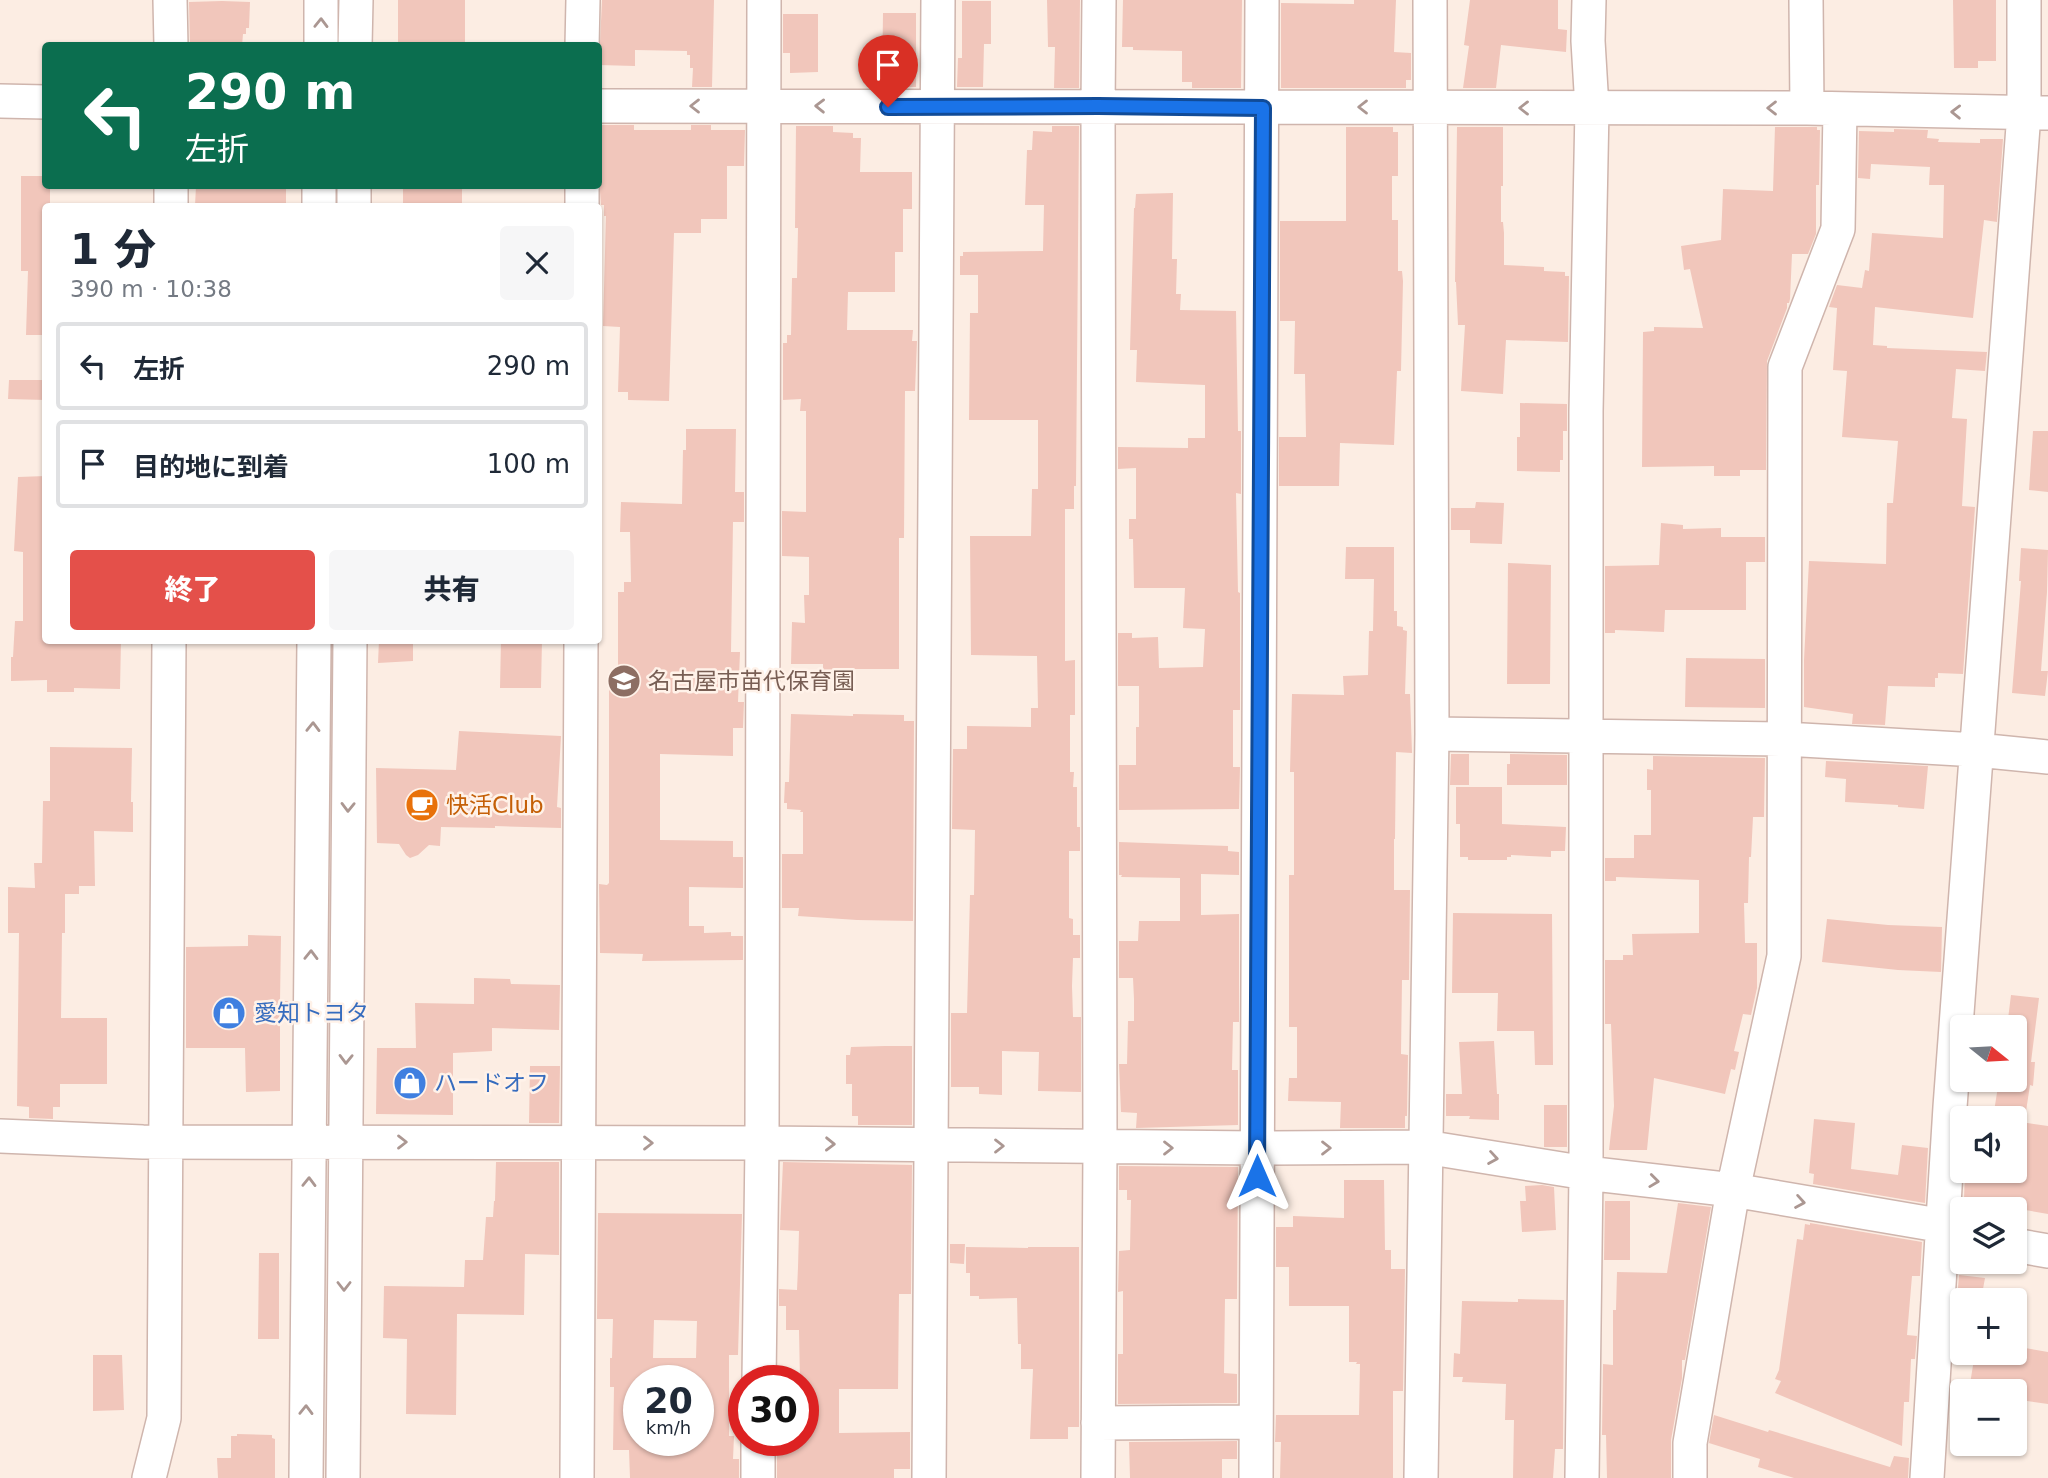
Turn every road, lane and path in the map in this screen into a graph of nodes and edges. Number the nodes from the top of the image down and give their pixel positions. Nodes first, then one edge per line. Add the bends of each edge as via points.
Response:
1 (170, 0) edge
2 (321, 0) edge
3 (356, 0) edge
4 (583, 0) edge
5 (764, 0) edge
6 (938, 0) edge
7 (1100, 0) edge
8 (1262, 0) edge
9 (1430, 0) edge
10 (1589, 0) edge
11 (1806, 0) edge
12 (2024, 0) edge
13 (171, 42) edge
14 (321, 42) edge
15 (355, 42) edge
16 (582, 42) edge
17 (0, 100) edge
18 (42, 102) edge
19 (602, 106) edge
20 (764, 106) junction
21 (1098, 106) junction
22 (938, 107) junction
23 (1431, 107) junction
24 (1263, 108) junction
25 (1592, 108) junction
26 (1807, 108) junction
27 (1840, 108) junction
28 (2036, 113) edge
29 (169, 644) edge
30 (314, 644) edge
31 (350, 644) edge
32 (581, 644) edge
33 (1432, 734) junction
34 (1587, 735) junction
35 (1784, 739) junction
36 (1977, 750) junction
37 (2048, 757) edge
38 (0, 1136) edge
39 (158, 1142) junction
40 (309, 1142) junction
41 (345, 1142) junction
42 (579, 1143) junction
43 (762, 1143) junction
44 (931, 1146) junction
45 (1100, 1147) junction
46 (1425, 1147) junction
47 (1258, 1148) junction
48 (1586, 1173) junction
49 (1732, 1190) junction
50 (1952, 1197) edge
51 (1950, 1228) edge
52 (2027, 1247) edge
53 (2048, 1251) edge
54 (1950, 1258) edge
55 (759, 1365) edge
56 (1098, 1423) junction
57 (1256, 1423) junction
58 (758, 1456) edge
59 (149, 1478) edge
60 (306, 1478) edge
61 (343, 1478) edge
62 (577, 1478) edge
63 (758, 1478) edge
64 (929, 1478) edge
65 (1098, 1478) edge
66 (1256, 1478) edge
67 (1421, 1478) edge
68 (1582, 1478) edge
69 (1690, 1478) edge
70 (1927, 1478) edge

1 - 13 street
14 -> 2 street
3 - 15 street
4 - 16 street
5 - 20 street
6 - 22 street
7 - 21 street
8 - 24 street
9 - 23 street
10 - 25 street
11 - 26 street
12 - 28 street
17 - 18 street
20 -> 19 street
22 -> 20 street
20 - 43 street
21 - 22 street
21 - 24 street
21 - 45 street
22 - 44 street
23 -> 24 street
25 -> 23 street
23 - 33 street
24 - 47 street
26 -> 25 street
25 - 34 street via 1586,411
26 - 27 street
28 -> 27 street
27 - 35 street via 1838,229 1785,367
28 - 36 street
29 - 39 street
40 -> 30 street
31 -> 41 street
32 - 42 street
33 - 34 street
33 - 46 street
34 - 35 street
34 - 48 street
35 - 36 street
35 - 49 street via 1784,956
36 - 37 street
36 - 50 street via 1950,1107
38 - 39 street
39 - 40 street
39 - 59 street via 164,1418
40 - 41 street
60 -> 40 street
41 -> 42 street
41 -> 61 street
42 -> 43 street
42 - 62 street
43 -> 44 street
43 - 55 street
44 -> 45 street
44 - 64 street
45 -> 47 street
45 - 56 street
47 -> 46 street
46 -> 48 street
46 - 67 street
47 - 57 street
48 -> 49 street
48 - 68 street
49 -> 51 street
49 - 69 street via 1690,1443
52 - 53 street
54 - 70 street
56 - 57 street
56 - 65 street
57 - 66 street
58 - 63 street

